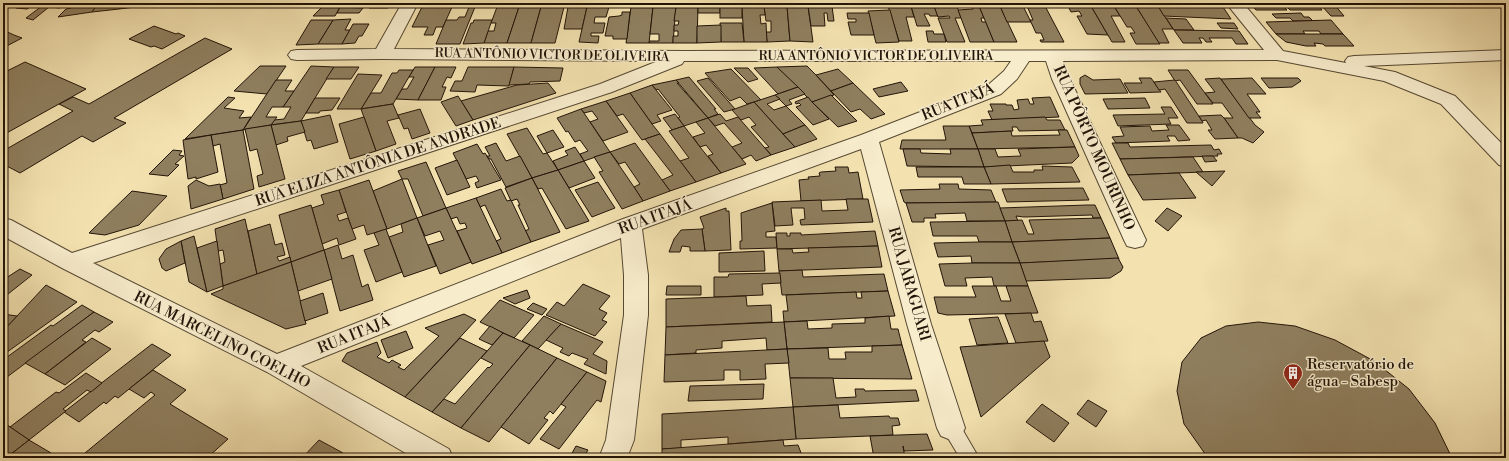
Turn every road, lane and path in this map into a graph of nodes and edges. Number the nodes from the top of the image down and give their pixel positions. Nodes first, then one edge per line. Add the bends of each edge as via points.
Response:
1 (410, 3) edge
2 (1234, 3) edge
3 (382, 54) junction
4 (297, 55) dead end
5 (1277, 55) junction
6 (1506, 55) edge
7 (684, 56) junction
8 (1022, 56) junction
9 (1053, 56) junction
10 (1317, 62) junction
11 (868, 139) junction
12 (1506, 160) edge
13 (631, 225) junction
14 (3, 226) edge
15 (1135, 240) dead end
16 (70, 262) junction
17 (276, 365) junction
18 (951, 428) joint
19 (439, 458) edge
20 (613, 458) edge
21 (970, 458) edge

1 - 3 street
2 - 5 street
3 - 4 street, RUA ANTÔNIO VICTOR DE OLIVEIRA
3 - 7 street, RUA ANTÔNIO VICTOR DE OLIVEIRA
5 - 9 street, RUA ANTÔNIO VICTOR DE OLIVEIRA
5 - 10 street, RUA ANTÔNIO VICTOR DE OLIVEIRA
6 - 10 street
7 - 8 street, RUA ANTÔNIO VICTOR DE OLIVEIRA
7 - 16 street, RUA ELIZA ANTÔNIA DE ANDRADE via 606,88
8 - 9 street, RUA ANTÔNIO VICTOR DE OLIVEIRA
8 - 11 street, RUA ITAJÁ via 1010,78 994,90
9 - 15 street, RUA PÔRTO MOURINHO via 1061,79
10 - 12 street, RUA ANTÔNIO VICTOR DE OLIVEIRA via 1389,76 1448,100
11 - 13 street, RUA ITAJÁ
11 - 18 street, RUA JARAGUARI via 919,324
13 - 17 street, RUA ITAJÁ
13 - 20 street via 636,275 636,315 620,440
14 - 16 street, RUA MARCELINO COELHO
16 - 17 street, RUA MARCELINO COELHO
17 - 19 street, RUA MARCELINO COELHO
18 - 21 lane

